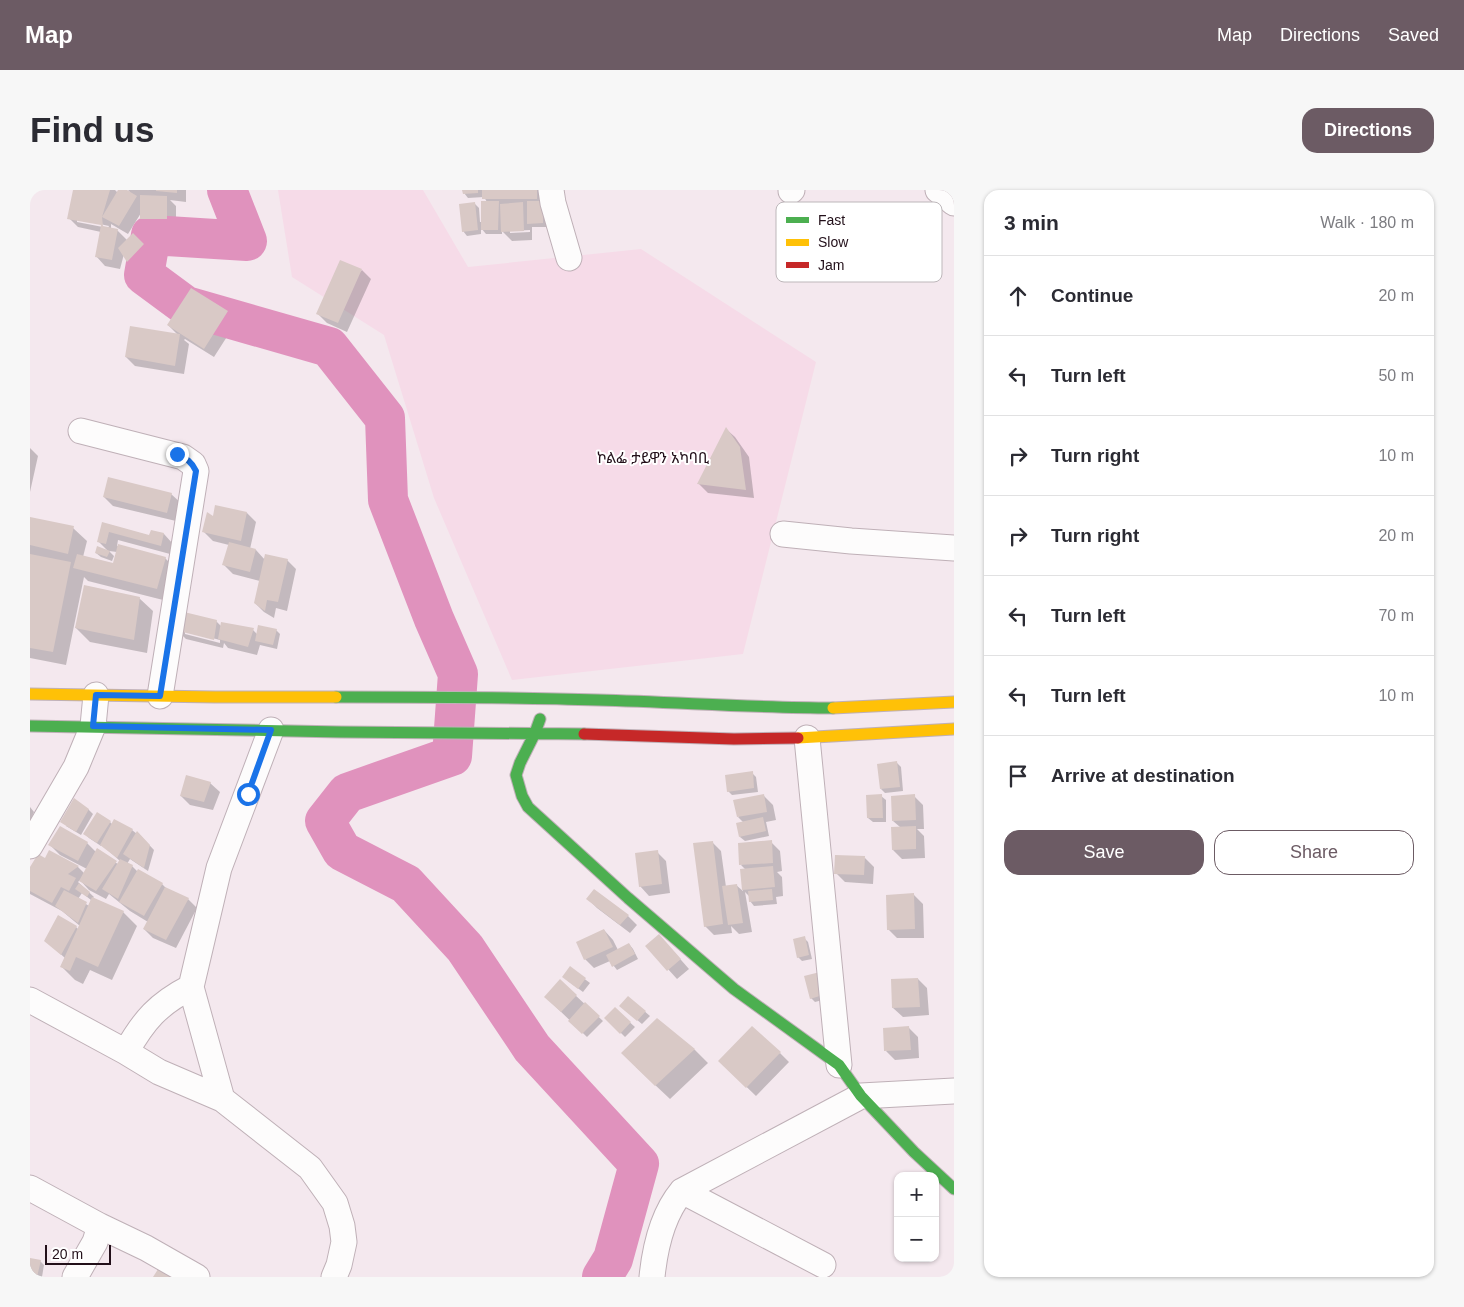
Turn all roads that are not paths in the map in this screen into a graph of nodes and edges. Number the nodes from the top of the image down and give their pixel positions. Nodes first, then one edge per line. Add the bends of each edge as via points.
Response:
1 (551, 190) edge
2 (938, 190) edge
3 (954, 203) edge
4 (569, 258) dead end
5 (81, 431) dead end
6 (783, 534) dead end
7 (954, 548) edge
8 (30, 694) edge
9 (96, 695) junction
10 (160, 696) junction
11 (546, 699) junction
12 (954, 702) edge
13 (30, 726) edge
14 (93, 726) junction
15 (954, 728) edge
16 (271, 730) junction
17 (535, 733) junction
18 (807, 738) junction
19 (30, 846) edge
20 (191, 986) junction
21 (30, 1000) edge
22 (126, 1052) junction
23 (839, 1065) junction
24 (954, 1091) edge
25 (860, 1096) junction
26 (222, 1099) junction
27 (30, 1188) edge
28 (954, 1189) edge
29 (682, 1191) junction
30 (100, 1226) junction
31 (823, 1265) dead end
32 (75, 1277) edge
33 (197, 1277) edge
34 (334, 1277) edge
35 (652, 1277) edge

1 - 4 street
2 - 3 street
5 - 10 street via 177,454 189,460 196,471
6 - 7 street
8 - 9 main road
9 - 10 main road
9 - 14 street
10 - 11 main road
11 - 12 main road via 786,708
11 - 17 main road
13 - 14 main road
14 - 16 main road
14 - 19 street via 76,766
15 - 18 main road
16 - 17 main road
16 - 20 street via 219,868
17 - 18 main road
17 - 23 main road via 516,775 528,807 734,989
18 - 23 street
20 - 22 street via 172,996 152,1014
20 - 26 street
21 - 22 street
22 - 26 street via 159,1072
23 - 25 main road
24 - 25 street
25 - 28 main road
25 - 29 street
26 - 34 street via 310,1168 335,1203 344,1242
27 - 30 street
29 - 31 street
29 - 35 street via 674,1200 659,1236
30 - 32 street via 95,1242
30 - 33 street

